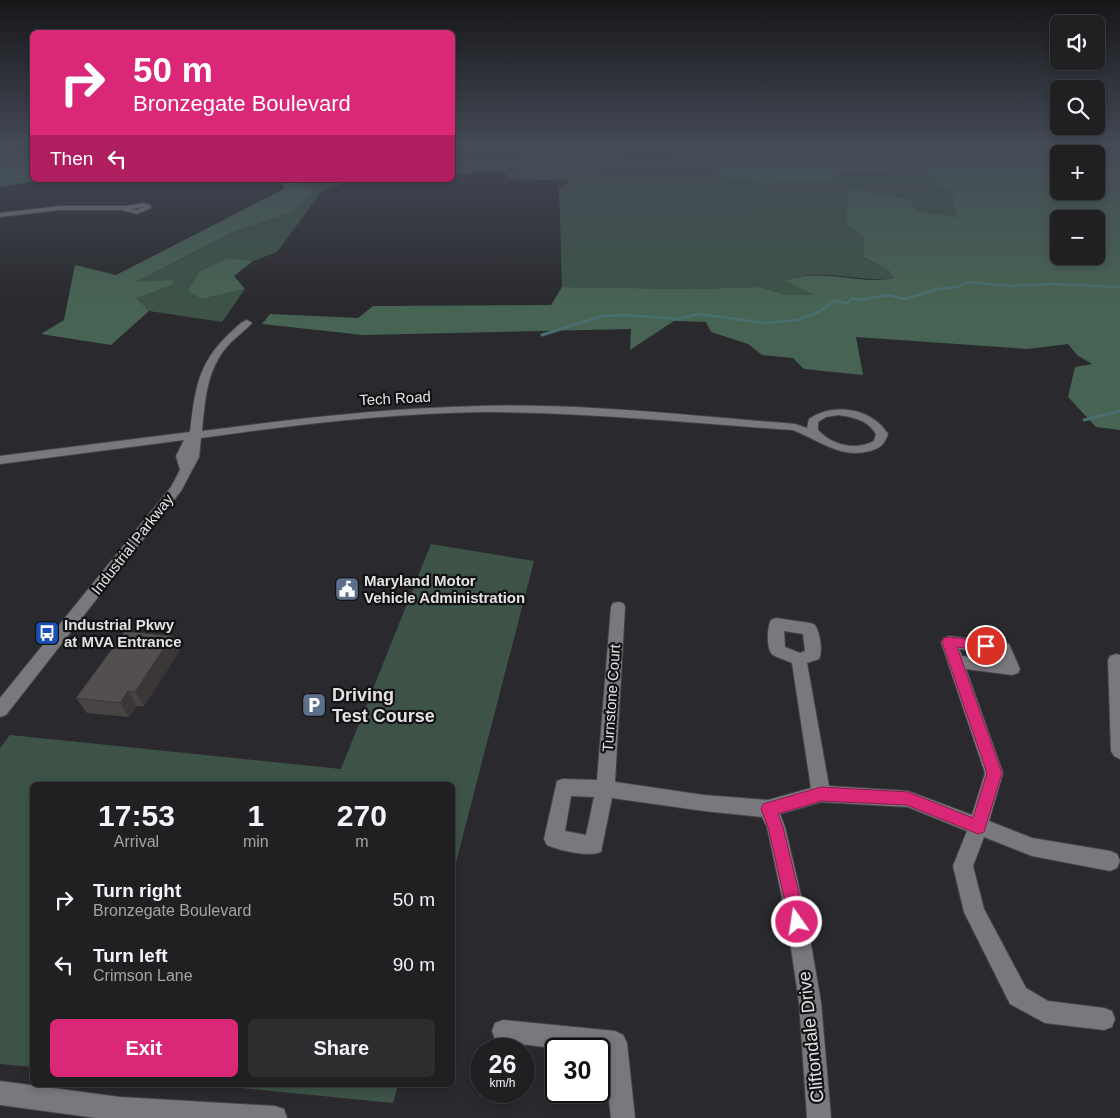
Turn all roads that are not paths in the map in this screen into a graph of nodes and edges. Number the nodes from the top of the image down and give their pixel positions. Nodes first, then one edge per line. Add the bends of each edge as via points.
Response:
1 (127, 208) dead end
2 (0, 215) edge
3 (247, 323) dead end
4 (813, 421) junction
5 (795, 428) junction
6 (194, 435) junction
7 (816, 435) junction
8 (0, 460) edge
9 (618, 607) dead end
10 (799, 659) dead end
11 (1120, 660) edge
12 (955, 661) dead end
13 (0, 710) edge
14 (1120, 751) edge
15 (821, 794) junction
16 (768, 809) junction
17 (978, 827) junction
18 (1110, 861) dead end
19 (1104, 1019) dead end
20 (503, 1031) dead end
21 (0, 1093) edge
22 (275, 1118) edge
23 (623, 1118) edge
24 (819, 1118) edge

1 - 2 street via 60,208
3 - 6 street, Industrial Parkway via 221,347 206,371
4 - 5 street, Tech Road
4 - 7 street via 812,430
4 - 7 street, Tech Road via 823,414 856,415 876,425 882,438 870,448 850,450 834,446
5 - 6 street, Tech Road via 556,410 482,409 349,416
5 - 7 street, Tech Road
6 - 8 street, Tech Road
6 - 13 street, Industrial Parkway via 196,443 192,457 177,488
9 - 16 street, Turnstone Court via 605,790
10 - 15 street
11 - 14 street via 1116,660
12 - 17 street via 994,773
15 - 16 street
15 - 17 street via 908,798
16 - 24 street, Cliftondale Drive via 776,827 797,922 810,1002
17 - 18 street via 1032,847
17 - 19 street via 962,866 974,912 1018,996 1045,1012
20 - 23 street via 615,1043
21 - 22 street via 120,1109

